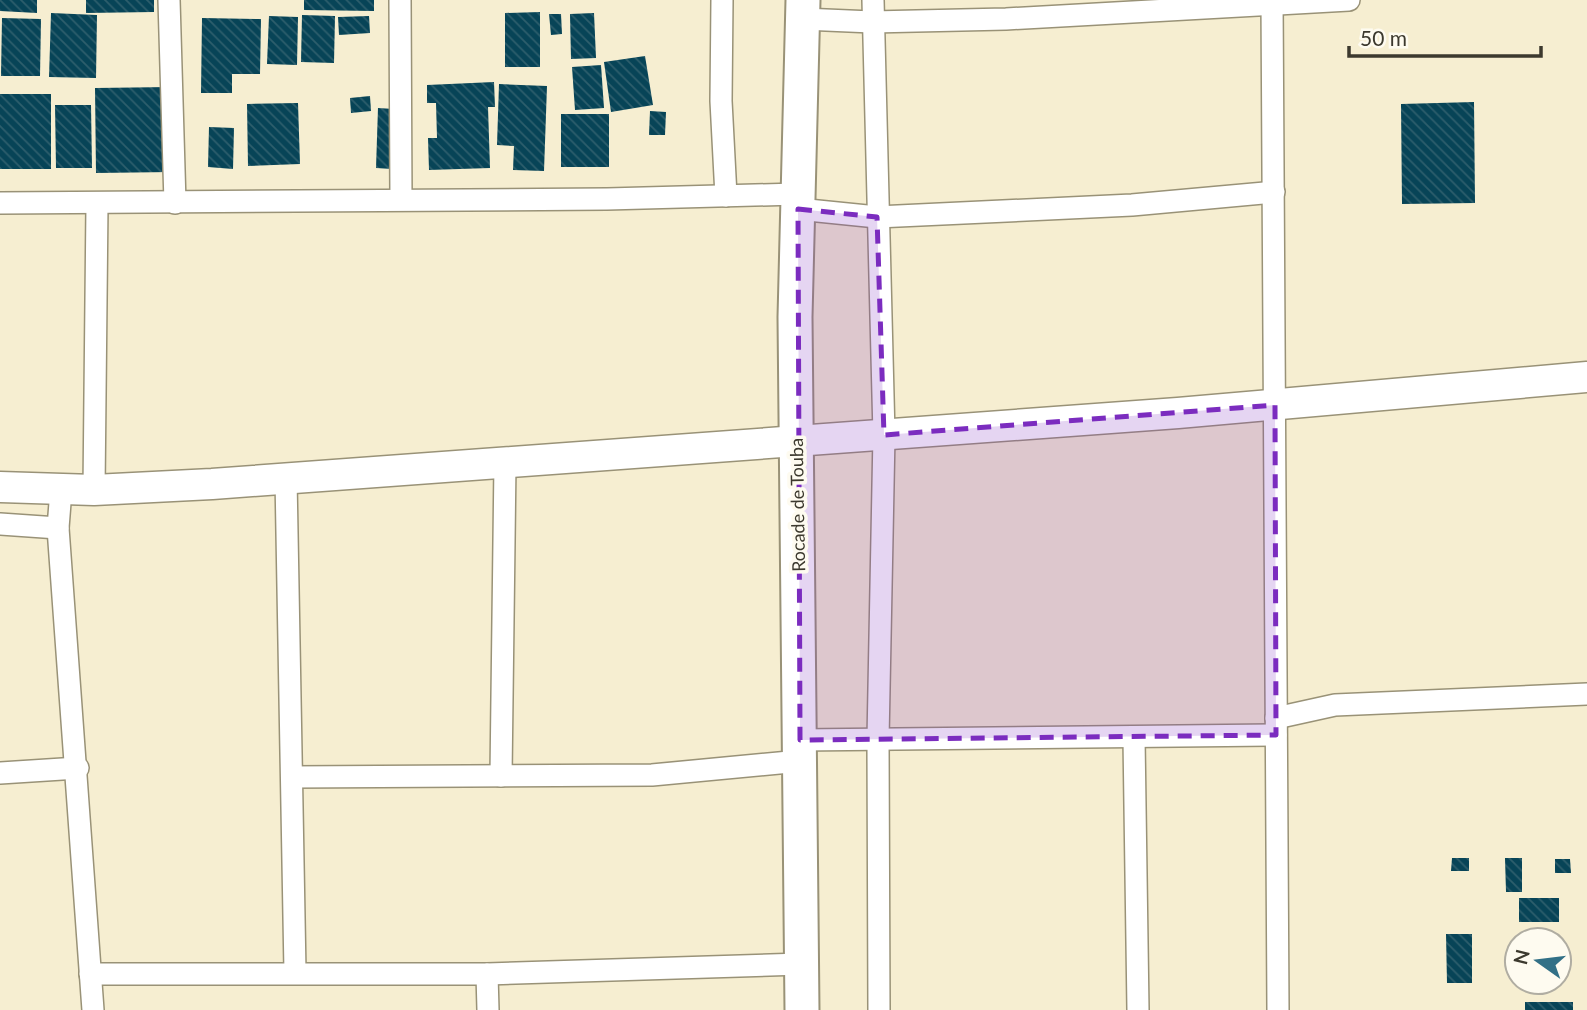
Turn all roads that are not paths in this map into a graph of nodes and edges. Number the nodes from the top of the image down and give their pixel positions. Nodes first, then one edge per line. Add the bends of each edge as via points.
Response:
1 (169, 0) edge
2 (400, 0) edge
3 (722, 0) edge
4 (873, 0) edge
5 (1349, 0) edge
6 (1272, 3) edge
7 (1135, 5) edge
8 (803, 10) edge
9 (872, 22) junction
10 (1273, 192) junction
11 (726, 196) junction
12 (401, 199) junction
13 (797, 201) junction
14 (0, 203) edge
15 (175, 203) junction
16 (97, 205) junction
17 (877, 217) junction
18 (1587, 377) edge
19 (1275, 405) junction
20 (884, 435) junction
21 (796, 442) junction
22 (505, 463) junction
23 (286, 478) junction
24 (0, 487) edge
25 (94, 489) junction
26 (61, 490) junction
27 (0, 524) edge
28 (58, 528) junction
29 (1587, 694) edge
30 (1276, 727) junction
31 (1134, 738) junction
32 (878, 739) junction
33 (800, 750) junction
34 (78, 768) junction
35 (0, 773) edge
36 (501, 776) junction
37 (292, 777) junction
38 (801, 964) junction
39 (295, 972) junction
40 (90, 974) junction
41 (487, 974) junction
42 (93, 1010) edge
43 (488, 1010) edge
44 (802, 1010) edge
45 (879, 1010) edge
46 (1138, 1010) edge
47 (1278, 1010) edge

1 - 15 street
2 - 12 street
3 - 11 street
4 - 9 street
5 - 6 street
6 - 7 street
6 - 10 street
7 - 9 street
8 - 9 street
8 - 13 main road, Rocade de Touba
9 - 17 street
10 - 17 street via 1132,205
10 - 19 street
11 - 12 street
11 - 13 street
12 - 15 street
13 - 17 street
13 - 21 main road, Rocade de Touba
14 - 16 street
15 - 16 street
16 - 25 street
17 - 20 street
18 - 19 main road
19 - 20 main road
19 - 30 street
20 - 21 main road
20 - 32 street
21 - 22 main road
21 - 33 main road, Rocade de Touba
22 - 23 main road
22 - 36 street
23 - 25 main road
23 - 37 street
24 - 26 main road
25 - 26 main road
26 - 28 street
27 - 28 street
28 - 34 street
29 - 30 street via 1335,705
30 - 31 street
30 - 47 street
31 - 32 street
31 - 46 street
32 - 33 street
32 - 45 street
33 - 36 street via 652,775
33 - 38 main road, Rocade de Touba
34 - 35 street
34 - 40 street
36 - 37 street
37 - 39 street
38 - 41 street
38 - 44 main road, Rocade de Touba
39 - 40 street
39 - 41 street
40 - 42 street
41 - 43 street

